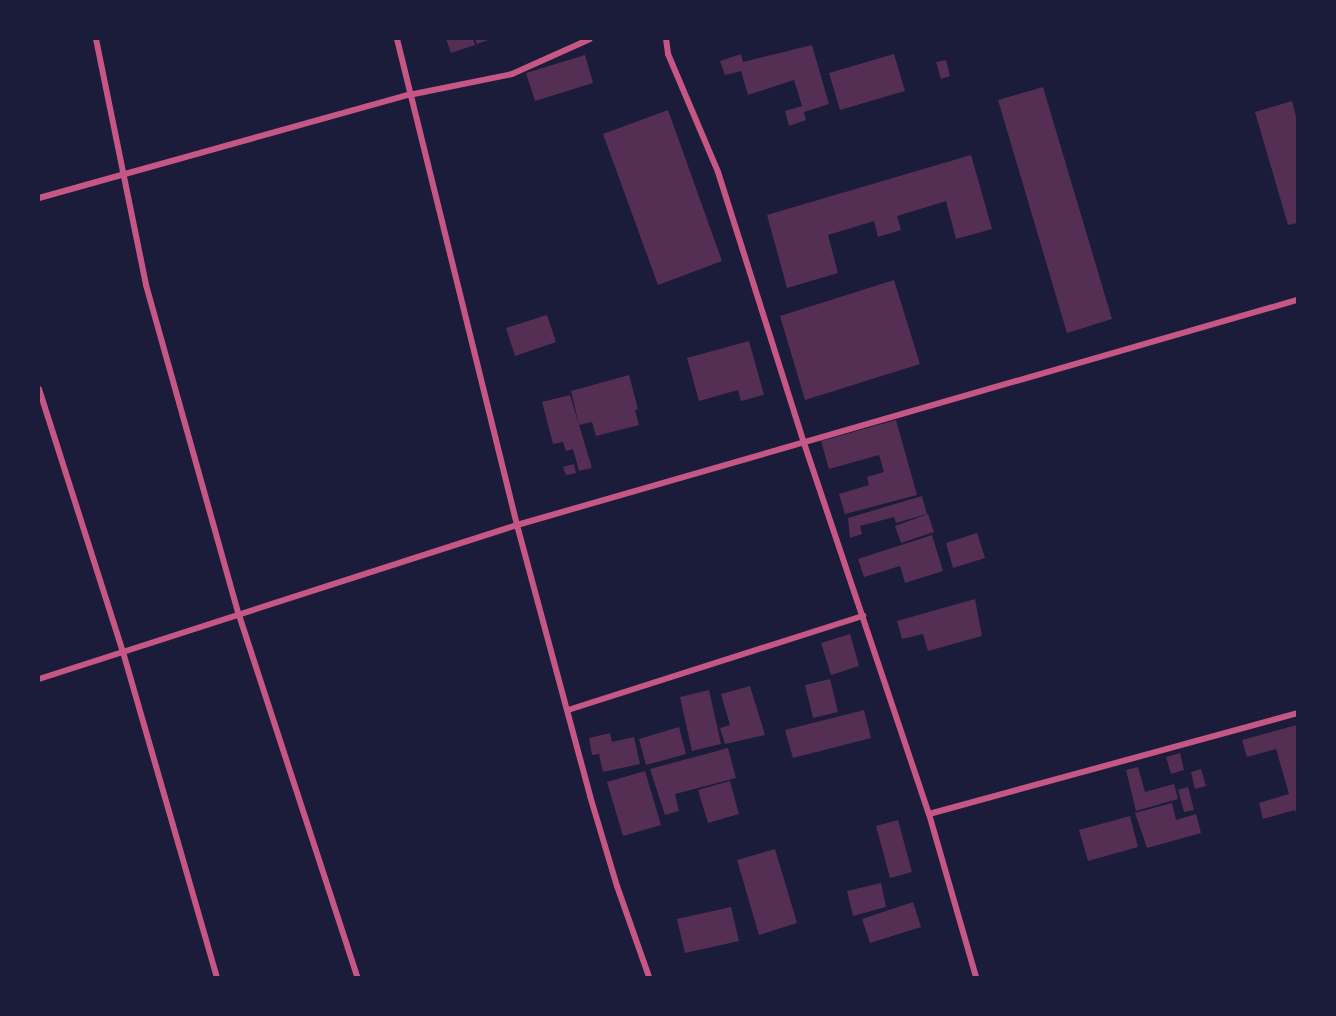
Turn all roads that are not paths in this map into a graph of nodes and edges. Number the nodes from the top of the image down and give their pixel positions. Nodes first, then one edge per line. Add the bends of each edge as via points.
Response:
1 (96, 39) edge
2 (397, 39) edge
3 (590, 39) edge
4 (666, 39) edge
5 (409, 95) junction
6 (125, 175) junction
7 (39, 198) edge
8 (1297, 300) edge
9 (39, 389) edge
10 (804, 443) junction
11 (517, 525) junction
12 (239, 615) junction
13 (863, 616) junction
14 (123, 652) junction
15 (39, 679) edge
16 (568, 710) junction
17 (1297, 713) edge
18 (929, 814) junction
19 (217, 977) edge
20 (357, 977) edge
21 (649, 977) edge
22 (976, 977) edge

1 - 6 street
2 - 5 street
3 - 5 street via 512,74
4 - 10 street via 668,54 718,172
5 - 6 street
5 - 11 street
6 - 7 street
6 - 12 street via 146,285
8 - 10 street
9 - 14 street
10 - 11 street
10 - 13 street
11 - 12 street
11 - 16 street
12 - 14 street
12 - 20 street
13 - 16 street
13 - 18 street
14 - 15 street
14 - 19 street
16 - 21 street via 616,886
17 - 18 street
18 - 22 street

